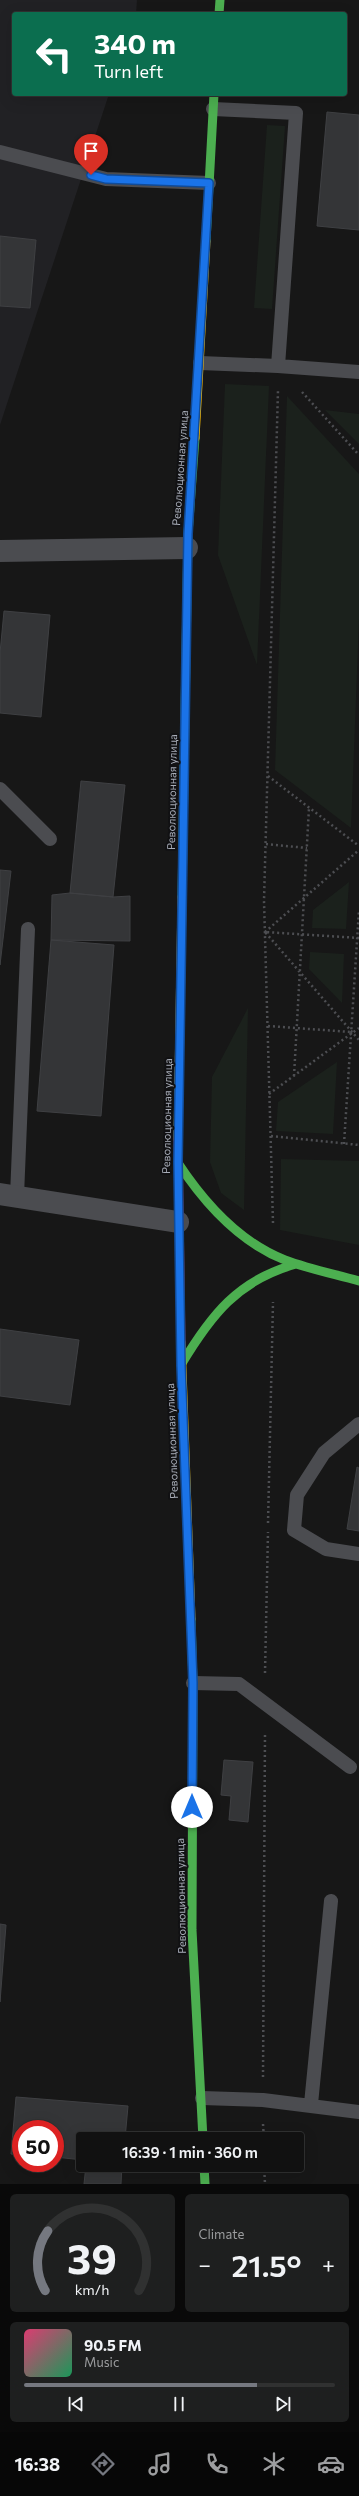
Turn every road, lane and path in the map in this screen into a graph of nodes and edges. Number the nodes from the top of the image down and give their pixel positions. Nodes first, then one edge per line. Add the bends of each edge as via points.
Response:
1 (220, 0) edge
2 (219, 12) edge
3 (214, 96) edge
4 (213, 109) junction
5 (0, 152) edge
6 (209, 183) junction
7 (200, 363) junction
8 (278, 366) junction
9 (359, 372) edge
10 (359, 455) edge
11 (187, 548) junction
12 (0, 551) edge
13 (268, 776) junction
14 (0, 789) edge
15 (309, 808) junction
16 (50, 839) dead end
17 (266, 844) junction
18 (359, 846) edge
19 (307, 848) junction
20 (359, 850) edge
21 (304, 898) junction
22 (359, 910) edge
23 (28, 929) dead end
24 (265, 932) junction
25 (302, 935) junction
26 (358, 938) edge
27 (300, 972) junction
28 (268, 1026) junction
29 (296, 1028) junction
30 (359, 1028) edge
31 (352, 1032) junction
32 (359, 1040) edge
33 (294, 1076) junction
34 (269, 1094) junction
35 (271, 1136) junction
36 (344, 1144) junction
37 (359, 1145) edge
38 (178, 1162) junction
39 (9, 1195) edge
40 (178, 1222) junction
41 (274, 1255) junction
42 (296, 1264) junction
43 (359, 1280) edge
44 (181, 1365) junction
45 (359, 1424) edge
46 (359, 1554) edge
47 (193, 1683) junction
48 (350, 1767) dead end
49 (331, 1901) dead end
50 (202, 2098) junction
51 (311, 2104) junction
52 (359, 2112) edge
53 (204, 2132) edge
54 (204, 2172) edge
55 (264, 2172) edge
56 (205, 2184) edge
57 (265, 2184) edge

1 - 2 main road
3 - 4 main road, Революционная улица
4 - 6 main road, Революционная улица
4 - 8 lane via 296,113
5 - 6 lane via 106,179
6 - 7 main road, Революционная улица
7 - 8 lane
7 - 11 main road, Революционная улица
8 - 9 lane
8 - 10 path
8 - 13 path
11 - 12 street
11 - 38 main road, Революционная улица
13 - 15 path
13 - 17 path
14 - 16 lane
15 - 18 path
15 - 19 path
17 - 19 path
17 - 24 path
19 - 21 path
20 - 21 path
21 - 24 path
21 - 25 path
22 - 26 path
23 - 39 lane
24 - 25 path
24 - 27 path
24 - 28 path
25 - 26 path
25 - 27 path
26 - 31 path
27 - 29 path
27 - 31 path
28 - 29 path
28 - 34 path
29 - 31 path
29 - 33 path
30 - 31 path
31 - 32 path
31 - 33 path
31 - 36 path
33 - 34 path
34 - 35 path
35 - 36 path
35 - 41 path
36 - 37 path
38 - 40 main road, Революционная улица
38 - 41 main road via 194,1189 219,1216
39 - 40 street
40 - 44 main road, Революционная улица
41 - 42 main road
42 - 43 main road
42 - 44 main road via 273,1268 234,1295 198,1336
44 - 47 main road, Революционная улица
45 - 46 lane via 324,1453 298,1495 294,1530 326,1549
47 - 48 lane via 239,1684
47 - 50 main road, Революционная улица via 192,1930
49 - 51 lane
50 - 51 lane
50 - 53 main road, Революционная улица
51 - 52 lane
54 - 56 main road
55 - 57 path

